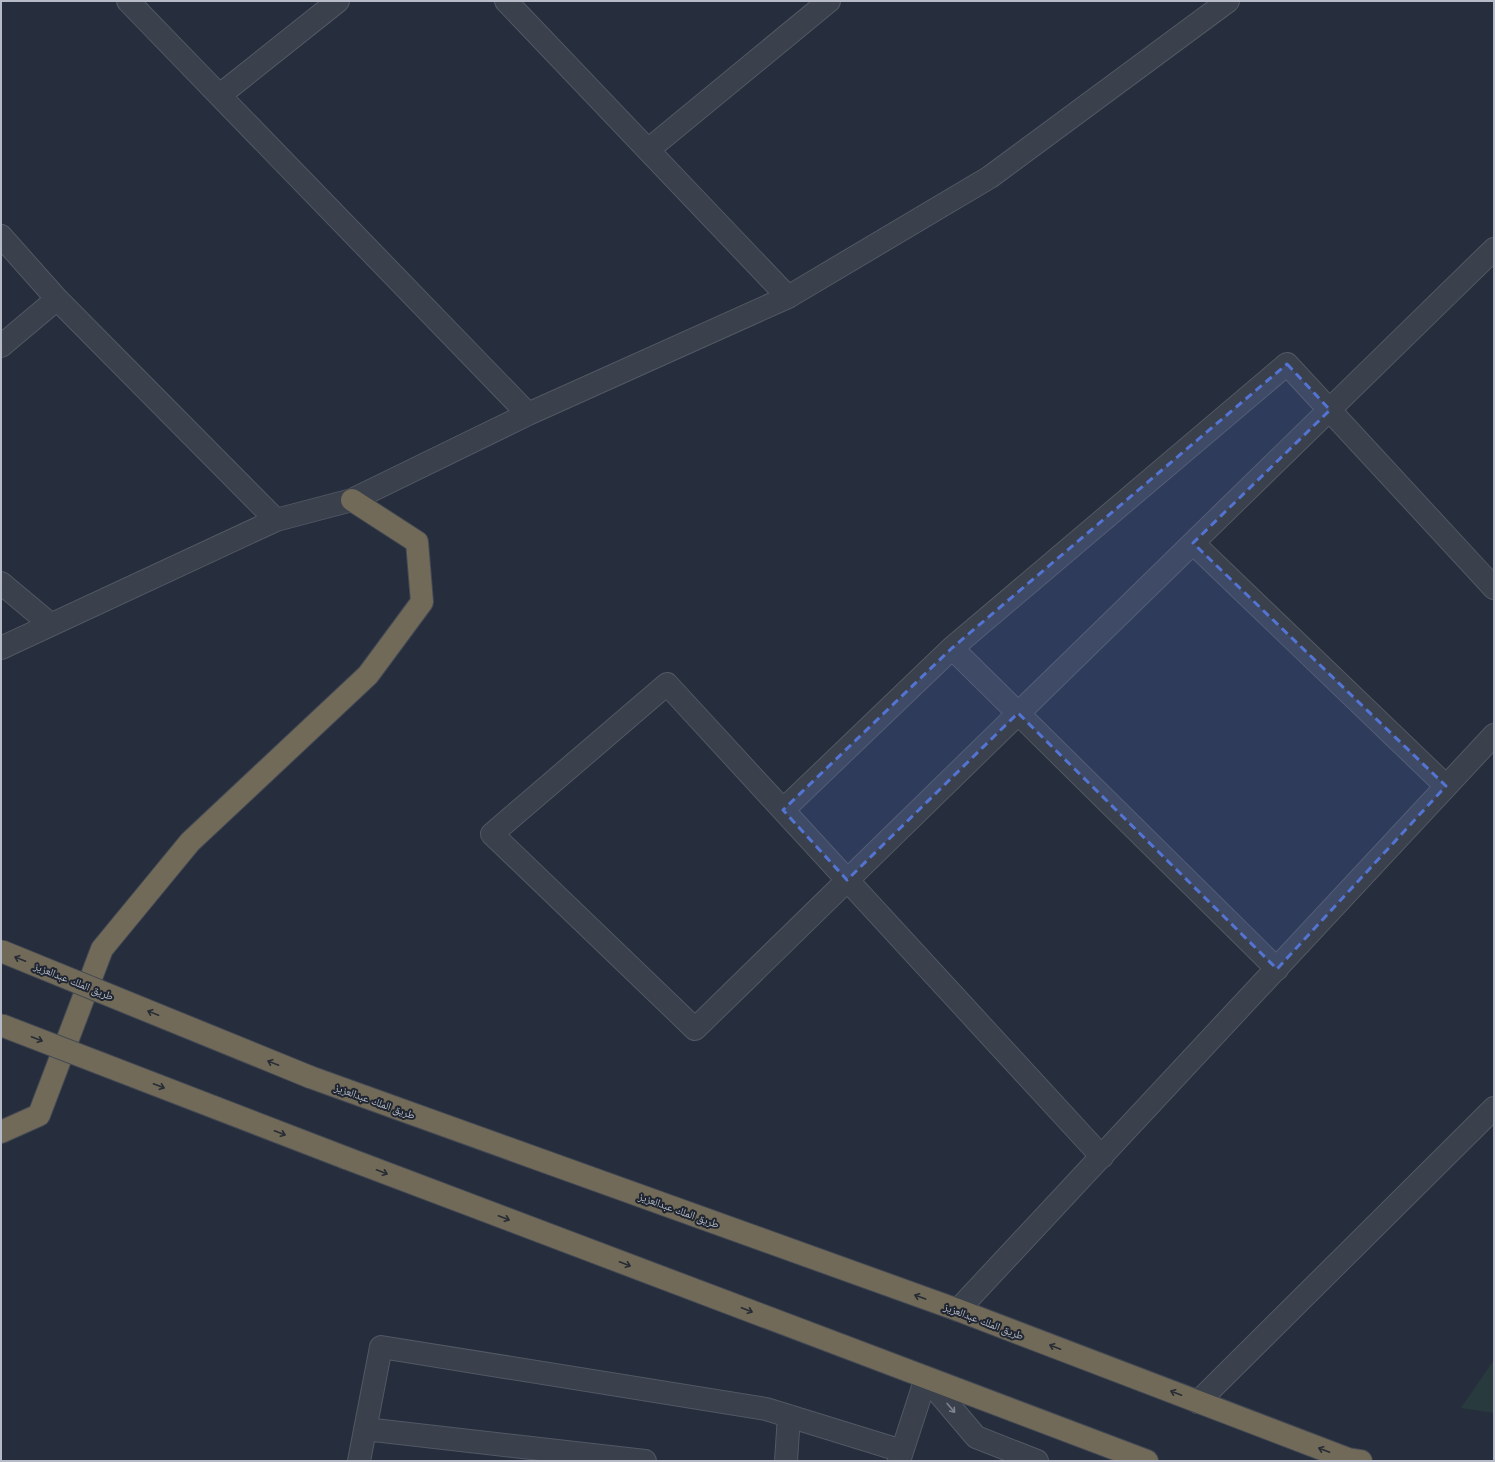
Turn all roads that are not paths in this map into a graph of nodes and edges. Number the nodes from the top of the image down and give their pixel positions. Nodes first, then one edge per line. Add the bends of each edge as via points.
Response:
1 (128, 1) edge
2 (338, 1) edge
3 (506, 1) edge
4 (829, 1) edge
5 (1228, 1) edge
6 (220, 95) junction
7 (648, 150) junction
8 (1, 236) edge
9 (1494, 249) edge
10 (788, 297) junction
11 (57, 299) junction
12 (1, 346) edge
13 (1330, 410) junction
14 (528, 414) junction
15 (352, 500) junction
16 (276, 520) junction
17 (1193, 543) junction
18 (1, 582) edge
19 (1494, 588) edge
20 (50, 624) junction
21 (1, 648) edge
22 (952, 648) junction
23 (1018, 713) junction
24 (1494, 735) edge
25 (1446, 786) junction
26 (783, 810) junction
27 (847, 880) junction
28 (1, 951) edge
29 (1277, 969) junction
30 (1, 1025) edge
31 (1494, 1108) edge
32 (1, 1132) edge
33 (1102, 1156) junction
34 (958, 1310) junction
35 (926, 1378) junction
36 (1198, 1402) junction
37 (789, 1416) junction
38 (365, 1428) junction
39 (900, 1456) edge
40 (359, 1461) edge
41 (645, 1461) edge
42 (786, 1461) edge
43 (1037, 1461) edge
44 (1147, 1461) edge
45 (1361, 1461) edge

1 - 6 street
2 - 6 street
3 - 7 street
4 - 7 street
5 - 10 street via 990,177
6 - 14 street
7 - 10 street
8 - 11 street
9 - 13 street
10 - 14 street
11 - 12 street
11 - 16 street
13 - 17 street
13 - 19 street
13 - 22 street via 1287,364
14 - 15 street
15 - 16 street
15 - 32 highway via 417,542 422,602 368,675 190,842 102,949 39,1115
16 - 20 street
17 - 23 street
17 - 25 street
18 - 20 street
20 - 21 street
22 - 23 street
22 - 26 street
23 - 27 street
23 - 29 street
24 - 25 street
25 - 29 street
26 - 27 street
26 - 27 street via 667,684 492,834 695,1029
27 - 33 street
34 -> 28 highway, طريق الملك عبدالعزيز, bridge via 310,1077
29 - 33 street
30 -> 35 highway, bridge
31 - 36 street
33 - 34 street
36 -> 34 highway, طريق الملك عبدالعزيز
35 - 39 street
35 -> 43 street via 976,1437
35 - 44 highway
45 -> 36 highway, طريق الملك عبدالعزيز via 1348,1459
37 - 38 street via 766,1409 381,1347
37 - 39 street
37 - 42 street
38 - 40 street
38 - 41 street

